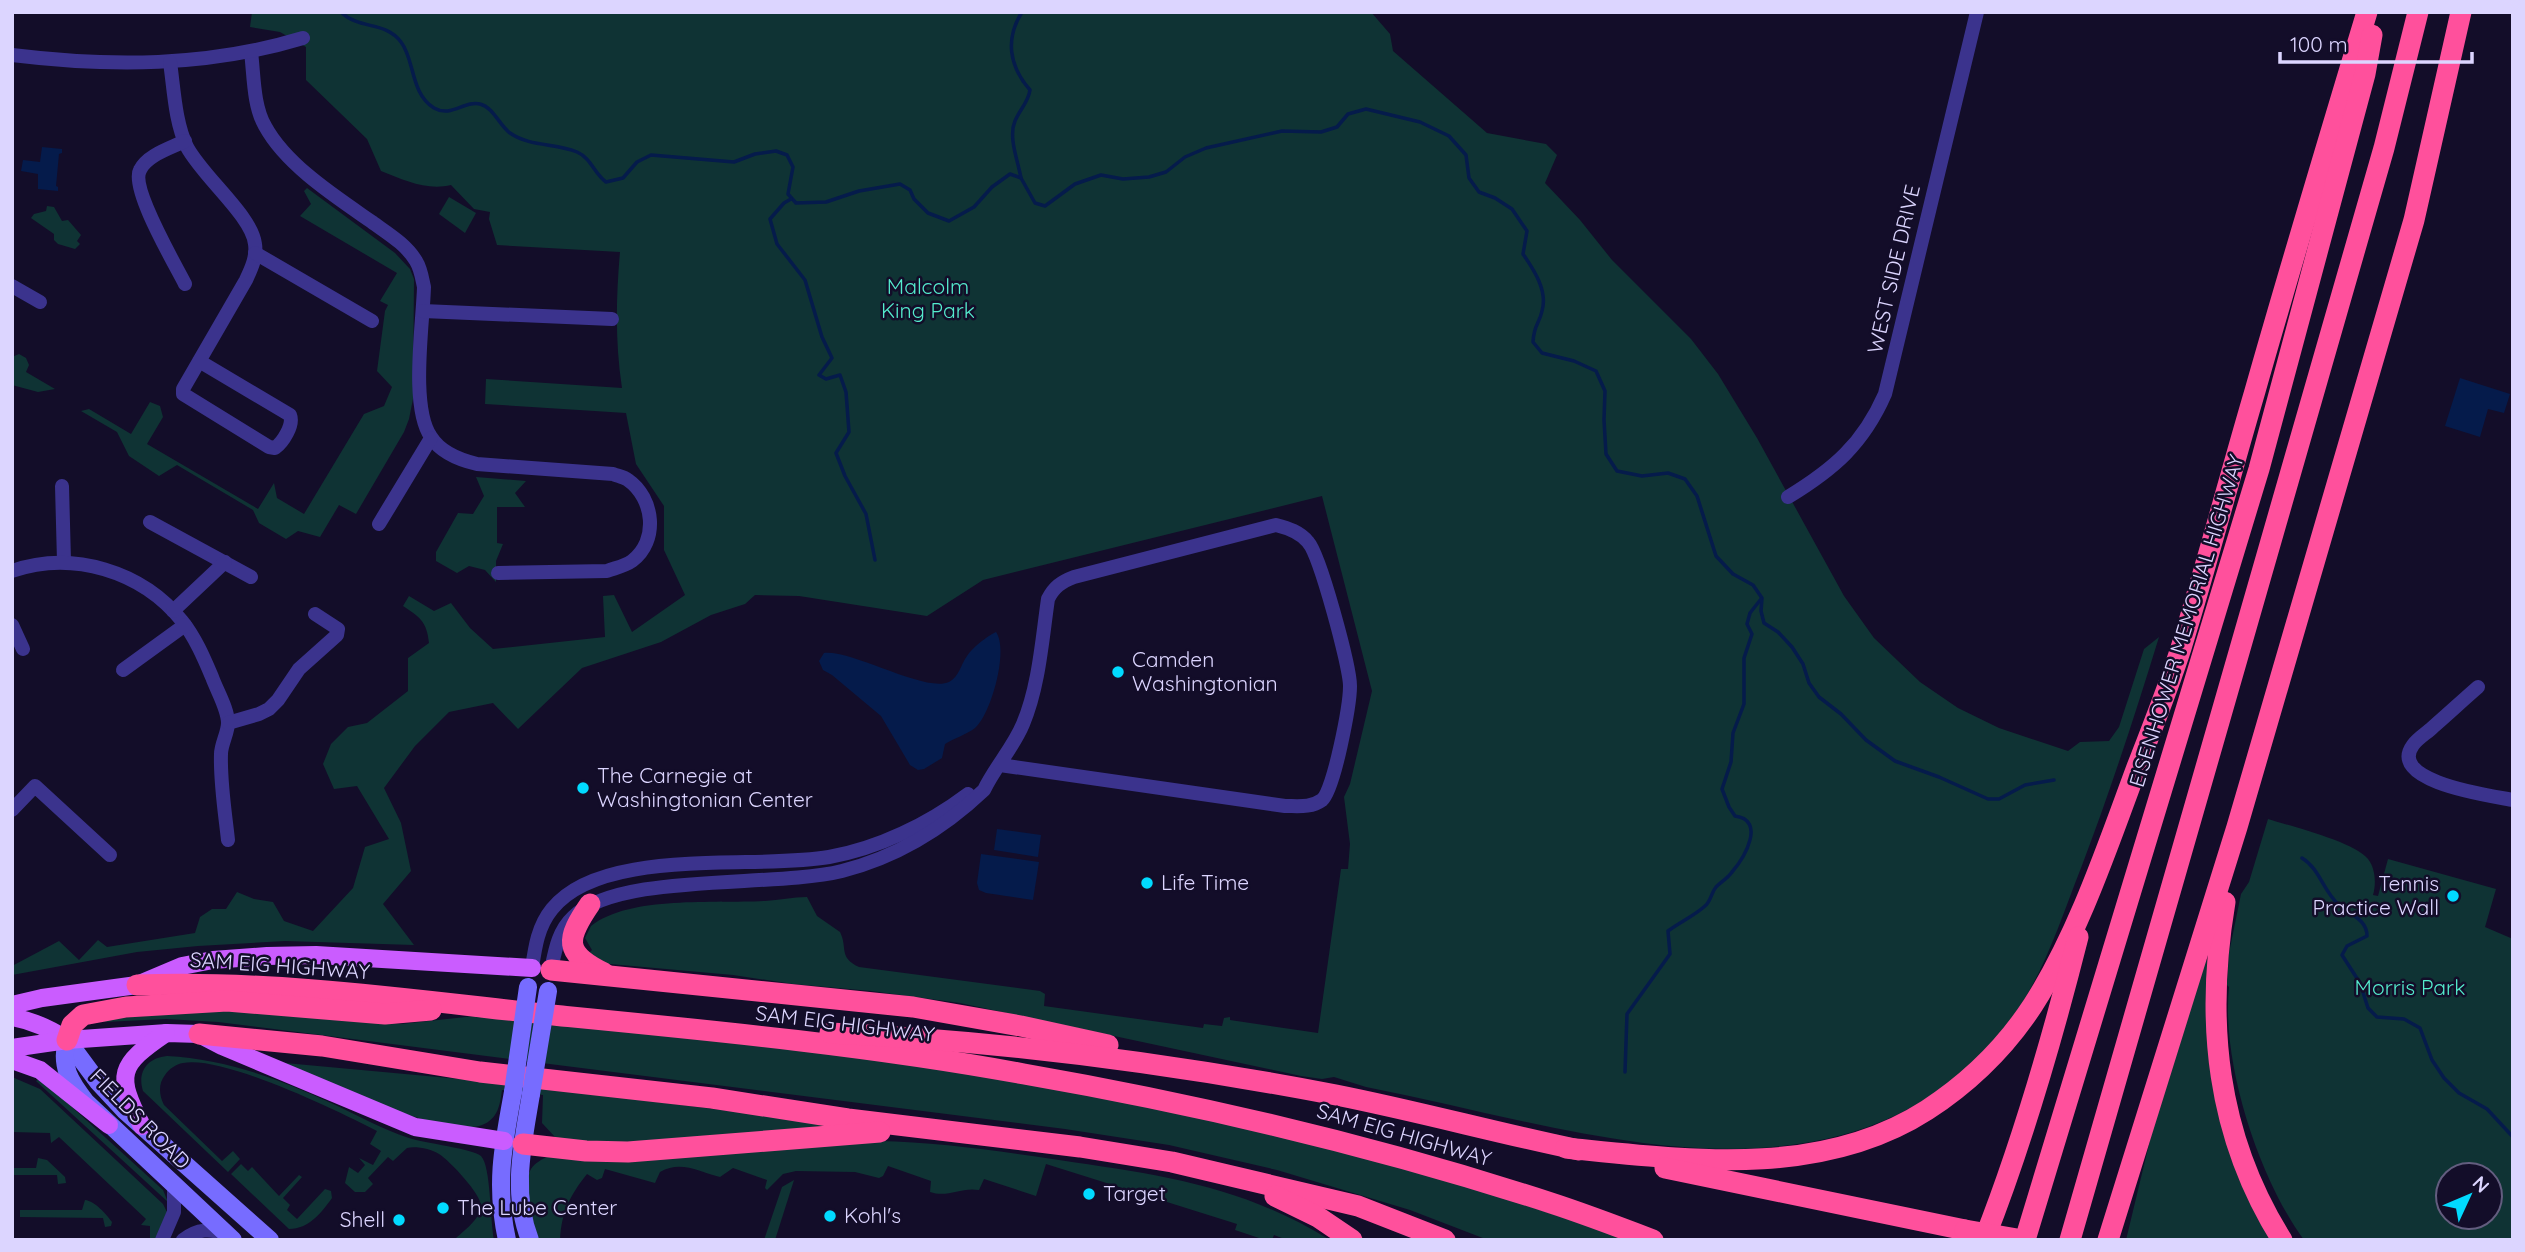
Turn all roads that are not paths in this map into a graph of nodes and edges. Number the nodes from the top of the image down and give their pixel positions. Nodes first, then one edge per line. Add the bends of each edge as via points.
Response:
1 (1977, 12) edge
2 (2367, 12) edge
3 (2376, 12) edge
4 (2418, 12) edge
5 (2461, 12) edge
6 (303, 38) dead end
7 (251, 52) junction
8 (12, 55) edge
9 (170, 62) junction
10 (185, 141) junction
11 (255, 253) junction
12 (185, 284) dead end
13 (12, 286) edge
14 (40, 302) dead end
15 (423, 311) junction
16 (612, 319) dead end
17 (372, 321) dead end
18 (200, 361) junction
19 (431, 438) junction
20 (62, 486) dead end
21 (1788, 497) dead end
22 (149, 522) dead end
23 (379, 524) dead end
24 (64, 561) junction
25 (225, 562) junction
26 (12, 572) edge
27 (498, 573) dead end
28 (251, 577) dead end
29 (173, 611) junction
30 (315, 614) dead end
31 (12, 625) edge
32 (185, 625) junction
33 (23, 649) dead end
34 (123, 670) dead end
35 (2478, 687) dead end
36 (228, 723) junction
37 (1000, 765) junction
38 (987, 782) junction
39 (2513, 800) edge
40 (12, 810) edge
41 (2237, 827) junction
42 (228, 840) dead end
43 (110, 855) dead end
44 (652, 866) junction
45 (654, 888) junction
46 (2088, 897) junction
47 (590, 904) junction
48 (610, 975) junction
49 (544, 976) junction
50 (137, 985) junction
51 (12, 1005) edge
52 (464, 1006) junction
53 (12, 1017) edge
54 (652, 1025) junction
55 (167, 1033) junction
56 (200, 1034) junction
57 (67, 1040) junction
58 (12, 1048) edge
59 (12, 1060) edge
60 (1245, 1079) junction
61 (109, 1125) junction
62 (142, 1126) junction
63 (924, 1129) junction
64 (514, 1142) junction
65 (1566, 1148) junction
66 (1198, 1168) junction
67 (168, 1180) junction
68 (1974, 1235) edge
69 (231, 1237) edge
70 (162, 1240) edge
71 (183, 1240) edge
72 (254, 1240) edge
73 (270, 1240) edge
74 (507, 1240) edge
75 (530, 1240) edge
76 (1352, 1240) edge
77 (1445, 1240) edge
78 (1653, 1240) edge
79 (2024, 1240) edge
80 (2070, 1240) edge
81 (2108, 1240) edge
82 (2282, 1240) edge

1 - 21 street, WEST SIDE DRIVE via 1885,394 1853,447 1831,469
2 - 46 highway via 2180,650
3 - 79 highway, EISENHOWER MEMORIAL HIGHWAY via 2365,74 2259,469
4 - 80 highway via 2384,148
5 - 41 highway via 2414,220
6 - 7 street
7 - 9 street
7 - 15 street via 265,127 312,177 401,243 416,260 422,275
8 - 9 street via 93,63
9 - 10 street
10 - 11 street via 204,174 247,222
10 - 12 street via 152,158 137,179
11 - 17 street
11 - 18 street via 246,280
13 - 14 street
15 - 16 street
15 - 19 street via 421,408
18 - 18 street via 183,389 185,397 269,447 279,445 291,424 290,415
19 - 23 street
19 - 27 street via 444,451 477,464 613,474 639,491 648,507 651,521 643,549 621,566 607,571
20 - 24 street
22 - 25 street
24 - 26 street
24 - 29 street via 126,578
25 - 28 street
25 - 29 street
29 - 32 street
30 - 36 street via 338,629 337,635 299,669 269,709
31 - 33 street
32 - 34 street
32 - 36 street via 206,663
35 - 39 street via 2413,745 2409,761 2419,774 2445,785
36 - 42 street via 220,752
37 - 37 street via 1027,715 1048,599 1061,582 1276,525 1299,534 1314,550 1350,688 1332,785 1322,800 1307,806 1285,806
37 - 38 street
38 - 44 street via 930,820 835,855
38 - 45 street via 984,790 937,830 872,862 809,877
40 - 43 street via 36,786
41 - 81 highway
41 - 82 highway via 2217,960 2216,1041 2234,1132 2247,1171
44 - 45 street
44 - 49 street via 597,880 559,901 541,926
45 - 47 street
46 - 65 highway via 2035,1002 1990,1061 1963,1086 1893,1129 1837,1149 1781,1158 1671,1159
46 - 68 highway via 2058,1018 2013,1164
47 - 48 highway via 577,923 573,947 585,963
47 - 49 street via 564,929
48 - 49 highway
48 - 60 highway via 957,1014 1130,1049
49 - 50 main road via 329,956 267,956 182,966
49 - 64 main road, bridge via 531,1094
49 - 64 main road, bridge via 528,988 513,1092
50 - 51 main road, SAM EIG HIGHWAY
50 - 52 highway, SAM EIG HIGHWAY via 290,988
52 - 54 highway, SAM EIG HIGHWAY
52 - 57 highway via 401,1014 227,1002 126,1007 83,1015 72,1025
53 - 57 main road via 43,1026
54 - 60 highway via 1019,1046
54 - 78 highway, SAM EIG HIGHWAY via 909,1055 1205,1109 1396,1157 1551,1203
55 - 56 main road
55 - 57 main road
55 - 62 main road via 134,1056 125,1073 128,1095
56 - 63 highway via 322,1046 480,1072 712,1098
56 - 64 main road via 415,1127
57 - 58 main road
57 - 61 main road, FIELDS ROAD via 64,1058 71,1084
57 - 62 main road, FIELDS ROAD via 109,1095
59 - 61 main road via 40,1070
60 - 65 highway
61 - 67 main road, FIELDS ROAD
62 - 73 main road, FIELDS ROAD
63 - 64 highway via 628,1152
63 - 66 highway via 1080,1147
64 - 74 main road via 499,1192
64 - 75 main road via 520,1204
65 - 68 highway
66 - 76 highway via 1279,1197
66 - 77 highway via 1359,1206
67 - 69 main road, FIELDS ROAD
67 - 70 street via 176,1196 174,1214
67 - 72 main road via 204,1195
68 - 79 highway, bridge
69 - 71 street via 199,1230

